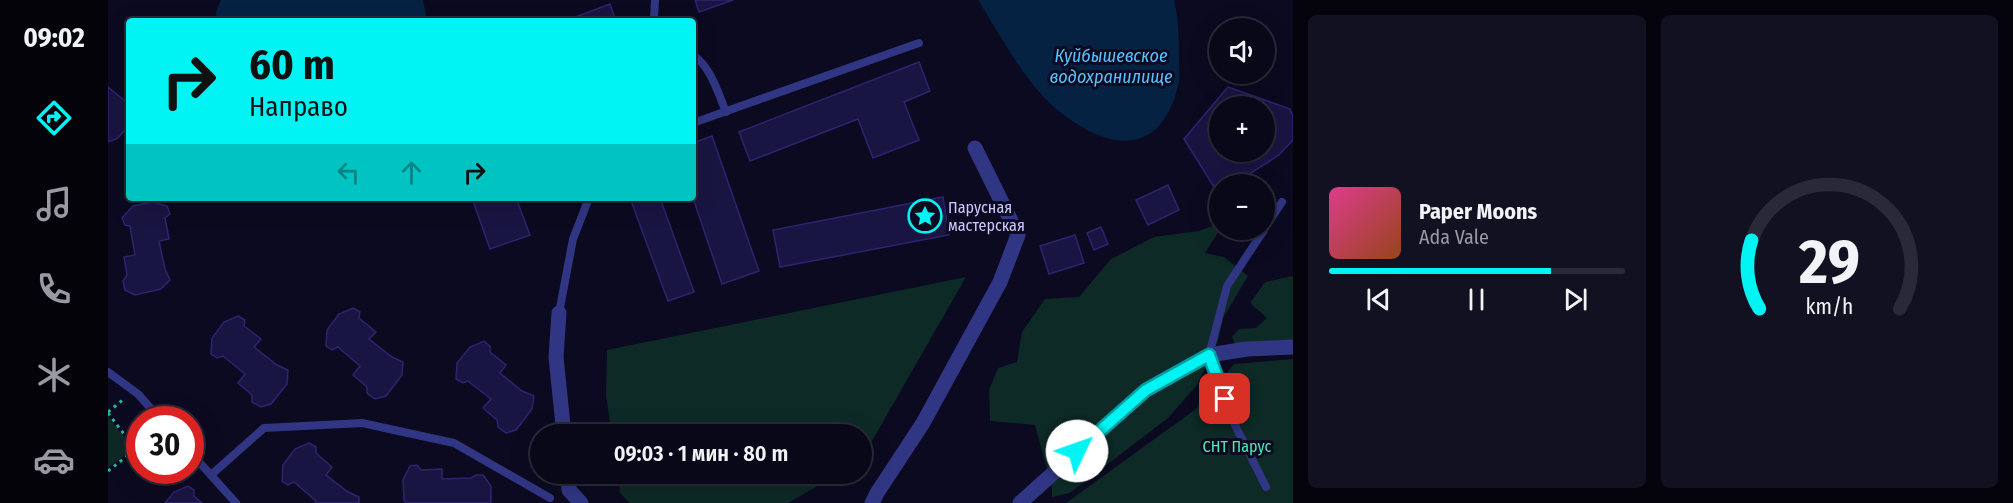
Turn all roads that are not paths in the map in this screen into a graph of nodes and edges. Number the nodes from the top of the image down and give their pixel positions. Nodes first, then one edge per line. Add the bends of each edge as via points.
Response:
1 (655, 0) edge
2 (654, 18) edge
3 (919, 43) dead end
4 (696, 57) edge
5 (726, 112) junction
6 (696, 122) edge
7 (975, 148) dead end
8 (588, 201) edge
9 (1282, 202) dead end
10 (1275, 212) edge
11 (1257, 240) edge
12 (559, 312) joint
13 (1293, 347) edge
14 (1209, 355) junction
15 (108, 372) edge
16 (148, 406) edge
17 (563, 424) edge
18 (204, 467) edge
19 (211, 475) junction
20 (569, 484) edge
21 (1266, 487) dead end
22 (550, 498) dead end
23 (236, 503) edge
24 (581, 503) edge
25 (872, 503) edge
26 (1020, 503) edge

1 - 2 lane
3 - 5 lane
4 - 5 lane via 710,74
5 - 6 lane
7 - 25 street via 1018,235 1000,282 923,423
8 - 12 lane via 573,239
9 - 10 lane
11 - 14 lane via 1227,286
12 - 17 street via 556,357
13 - 14 street
14 - 21 lane via 1233,421
14 - 26 street via 1146,390
15 - 16 lane
18 - 19 lane
19 - 22 lane via 264,428 362,423 454,443
19 - 23 lane
20 - 24 street

